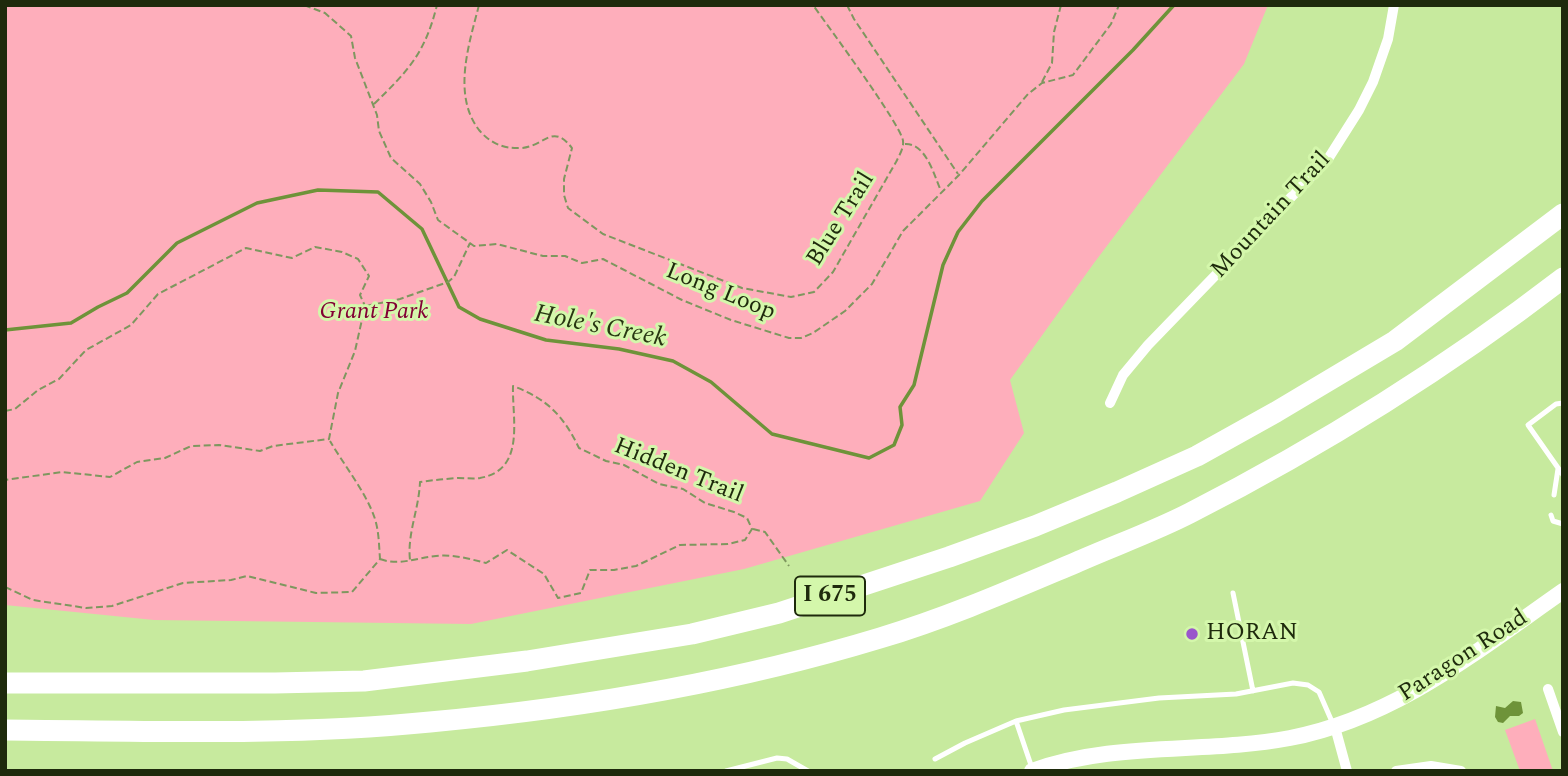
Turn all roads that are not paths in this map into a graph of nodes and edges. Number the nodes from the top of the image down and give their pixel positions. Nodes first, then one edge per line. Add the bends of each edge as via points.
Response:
1 (1394, 5) edge
2 (1563, 214) edge
3 (1563, 278) edge
4 (1110, 403) dead end
5 (1563, 403) edge
6 (1558, 469) junction
7 (1563, 475) edge
8 (1554, 495) dead end
9 (1550, 515) dead end
10 (1563, 524) edge
11 (1563, 591) edge
12 (1233, 593) dead end
13 (5, 683) edge
14 (1548, 688) dead end
15 (1253, 691) junction
16 (1016, 721) junction
17 (1335, 727) junction
18 (5, 730) edge
19 (1563, 732) edge
20 (935, 760) dead end
21 (1432, 769) edge
22 (726, 771) edge
23 (808, 771) edge
24 (1033, 771) edge
25 (1347, 771) edge
26 (1396, 771) edge
27 (1461, 771) edge

1 - 4 street, Mountain Trail via 1373,82 1328,159 1148,345 1123,375
2 - 13 highway, I 675 via 1395,341 1197,456 1035,526 779,613 692,634 540,659 364,681
3 - 18 highway, I 675 via 1395,397 1186,516 983,603 882,637 770,668 666,689 429,723 292,730
5 - 6 lane via 1528,425
6 - 7 lane
6 - 8 lane
9 - 10 lane via 1553,522
11 - 17 street, Paragon Road via 1430,684
12 - 15 lane
14 - 19 street
15 - 16 lane via 1151,698
15 - 17 lane via 1293,683 1308,685 1319,692
16 - 20 lane
16 - 24 lane
17 - 24 street, Paragon Road via 1263,742 1074,758
17 - 25 street
21 - 26 street
21 - 27 street
22 - 23 lane via 777,758

